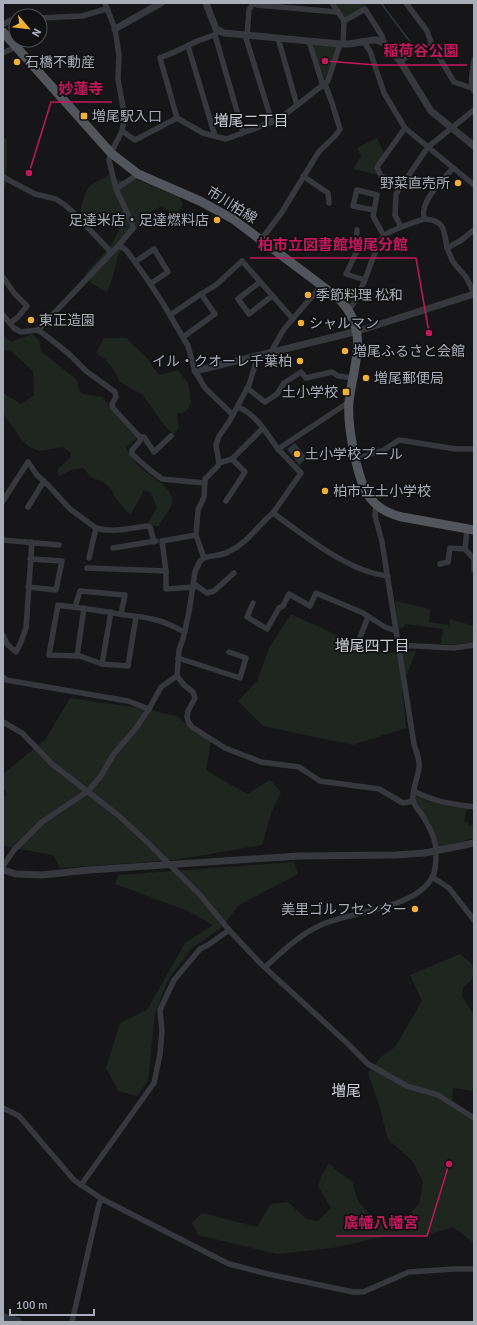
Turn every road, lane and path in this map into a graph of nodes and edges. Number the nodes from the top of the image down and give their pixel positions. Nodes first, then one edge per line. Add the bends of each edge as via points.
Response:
1 (160, 3) edge
2 (206, 3) edge
3 (253, 3) edge
4 (332, 3) edge
5 (406, 3) edge
6 (106, 6) edge
7 (338, 12) junction
8 (48, 18) edge
9 (344, 22) junction
10 (115, 29) junction
11 (218, 33) junction
12 (246, 35) junction
13 (278, 38) junction
14 (309, 41) junction
15 (363, 41) junction
16 (384, 43) junction
17 (341, 44) junction
18 (432, 44) junction
19 (188, 46) junction
20 (14, 48) edge
21 (17, 48) edge
22 (3, 53) edge
23 (474, 60) edge
24 (400, 61) junction
25 (324, 85) junction
26 (473, 89) edge
27 (297, 104) junction
28 (474, 110) edge
29 (177, 118) junction
30 (272, 122) junction
31 (405, 128) junction
32 (452, 128) junction
33 (122, 131) junction
34 (243, 132) junction
35 (214, 136) junction
36 (474, 146) edge
37 (428, 147) junction
38 (111, 153) junction
39 (453, 168) junction
40 (138, 174) junction
41 (303, 176) junction
42 (3, 177) edge
43 (474, 185) edge
44 (400, 187) junction
45 (116, 189) junction
46 (329, 203) dead end
47 (374, 210) junction
48 (424, 219) junction
49 (401, 227) junction
50 (357, 230) dead end
51 (474, 230) edge
52 (384, 236) junction
53 (261, 240) junction
54 (119, 245) junction
55 (447, 248) junction
56 (111, 252) junction
57 (135, 262) junction
58 (3, 276) edge
59 (365, 280) junction
60 (260, 282) junction
61 (150, 284) junction
62 (322, 285) junction
63 (474, 293) edge
64 (201, 294) junction
65 (272, 296) junction
66 (349, 310) junction
67 (3, 315) edge
68 (170, 316) junction
69 (293, 319) junction
70 (10, 323) junction
71 (38, 330) junction
72 (358, 331) junction
73 (183, 337) junction
74 (271, 352) junction
75 (258, 355) junction
76 (195, 371) junction
77 (353, 378) junction
78 (247, 388) junction
79 (349, 402) junction
80 (238, 407) junction
81 (233, 415) junction
82 (263, 428) junction
83 (171, 436) dead end
84 (140, 437) junction
85 (278, 449) junction
86 (474, 449) edge
87 (232, 459) junction
88 (356, 459) junction
89 (219, 463) junction
90 (44, 481) junction
91 (205, 484) junction
92 (226, 500) dead end
93 (3, 501) edge
94 (376, 505) junction
95 (28, 507) dead end
96 (273, 513) junction
97 (96, 528) junction
98 (471, 529) edge
99 (196, 535) junction
100 (3, 540) edge
101 (162, 541) junction
102 (32, 542) junction
103 (154, 542) junction
104 (58, 545) dead end
105 (113, 548) dead end
106 (465, 549) junction
107 (89, 558) dead end
108 (204, 558) junction
109 (30, 559) junction
110 (440, 564) dead end
111 (87, 568) dead end
112 (474, 570) edge
113 (166, 571) junction
114 (234, 573) dead end
115 (388, 576) junction
116 (194, 585) junction
117 (28, 587) junction
118 (253, 603) dead end
119 (75, 607) junction
120 (84, 608) junction
121 (111, 612) junction
122 (121, 614) junction
123 (136, 616) junction
124 (368, 616) junction
125 (396, 631) junction
126 (185, 632) junction
127 (3, 634) edge
128 (359, 640) dead end
129 (398, 645) junction
130 (474, 645) edge
131 (229, 652) dead end
132 (77, 656) junction
133 (178, 658) junction
134 (102, 664) junction
135 (177, 676) junction
136 (3, 677) edge
137 (149, 709) junction
138 (3, 722) edge
139 (88, 791) junction
140 (414, 791) junction
141 (413, 801) junction
142 (474, 807) edge
143 (474, 843) edge
144 (436, 850) junction
145 (170, 865) junction
146 (3, 866) edge
147 (3, 870) edge
148 (432, 877) junction
149 (474, 920) edge
150 (229, 930) junction
151 (265, 967) junction
152 (3, 1108) edge
153 (474, 1118) edge
154 (81, 1185) junction
155 (102, 1199) junction
156 (474, 1269) edge
157 (72, 1322) edge

1 - 10 street
2 - 11 street
3 - 7 street
3 - 12 street via 249,10
4 - 7 street
5 - 18 street via 427,31
6 - 8 street via 82,16
6 - 10 street
7 - 9 street
9 - 16 street via 365,10
9 - 17 street
10 - 33 street via 119,55 118,79 124,113
11 - 12 street
11 - 19 street
11 - 34 street
12 - 13 street
12 - 30 street
13 - 14 street
13 - 27 street
14 - 17 street
14 - 25 street
15 - 16 street via 377,40
15 - 17 street
15 - 31 street via 370,51 384,93
16 - 24 street
17 - 25 street via 331,74
18 - 24 street
18 - 26 street via 454,82
19 - 29 street via 160,58
19 - 35 street
20 - 22 street
21 - 38 main road, 市川柏線
23 - 26 street
24 - 32 street via 432,111
25 - 27 street
25 - 41 street via 340,129 325,144
27 - 30 street
28 - 32 street
29 - 33 street via 135,140
29 - 35 street via 203,133
30 - 34 street
31 - 37 street
31 - 44 street via 377,167 381,176
32 - 36 street
32 - 37 street
33 - 38 street
34 - 35 street via 226,139
37 - 39 street
37 - 44 street
38 - 40 main road, 市川柏線
38 - 45 street via 109,160
39 - 43 street
39 - 48 street via 428,200 424,209
40 - 45 street
40 - 53 main road, 市川柏線 via 209,205
41 - 46 street via 328,193
41 - 53 street via 282,212
42 - 56 street via 35,194 56,199 65,205
44 - 49 street via 396,194 395,215
45 - 54 street via 133,228
47 - 47 street via 377,195 357,190 354,206
47 - 52 street via 373,216
48 - 49 street
48 - 55 street via 434,220 442,225
49 - 52 street
50 - 59 street via 356,253 346,274
51 - 55 street
52 - 59 street via 378,244
53 - 62 main road, 市川柏線
54 - 56 street
54 - 57 street
55 - 63 street via 453,262 466,277
56 - 71 street
57 - 61 street
57 - 61 street via 154,249 168,272
58 - 70 street via 26,306
59 - 66 street
60 - 64 street via 242,261 216,285
60 - 65 street
60 - 65 street via 238,299 249,314
61 - 68 street
62 - 66 main road, 市川柏線
62 - 69 street
63 - 72 street
64 - 68 street
64 - 73 street via 215,314
65 - 69 street
66 - 72 main road, 市川柏線
67 - 70 street
68 - 73 street
69 - 74 street
70 - 71 street via 21,332
71 - 84 street via 115,392 113,408
72 - 74 street
72 - 77 main road, 市川柏線
73 - 76 street
74 - 75 street
75 - 76 street
75 - 78 street
76 - 81 street via 205,388
77 - 78 street via 338,376 332,372 306,378 301,372 284,383 277,394 265,402
77 - 79 main road, 市川柏線
78 - 80 street
79 - 85 street
79 - 88 main road, 市川柏線 via 349,419
80 - 81 street
80 - 82 street via 253,415
81 - 89 street via 216,445
82 - 85 street
82 - 87 street
83 - 84 street via 154,452 144,437
84 - 91 street via 132,454 155,474 162,479
85 - 96 street via 300,473
86 - 88 street via 456,449 399,440 384,450
87 - 89 street
87 - 92 street via 245,472
88 - 94 main road, 市川柏線 via 362,483
89 - 91 street via 205,479
90 - 93 street via 28,462
90 - 95 street
90 - 97 street via 70,509
91 - 99 street via 204,497 198,510
94 - 98 main road, 市川柏線 via 390,514
94 - 115 street via 375,516
96 - 108 street via 242,544 228,553
96 - 115 street via 340,558 372,573
97 - 103 street via 111,530 147,526 150,527
97 - 107 street
98 - 106 street
99 - 101 street
99 - 108 street
100 - 102 street
101 - 103 street
101 - 113 street
102 - 104 street
102 - 109 street
103 - 105 street
106 - 110 street via 450,548 448,562
106 - 112 street via 474,559
108 - 116 street via 197,567
109 - 117 street
109 - 117 street via 62,561 56,590
111 - 113 street
113 - 116 street via 166,589
114 - 116 street via 214,591 207,593
115 - 125 street
116 - 126 street
117 - 127 street via 26,628 16,652
118 - 124 street via 246,616 267,629 290,594 310,606 316,593
119 - 120 street
119 - 122 street via 80,591 118,593 125,595
119 - 132 street via 58,605 49,656
120 - 121 street
120 - 132 street
121 - 122 street
121 - 134 street
122 - 123 street
123 - 126 street via 157,620
123 - 134 street via 128,666
124 - 125 street
124 - 128 street
125 - 129 street
126 - 133 street
129 - 130 street via 454,648
129 - 140 street via 420,766
131 - 133 street via 246,658 240,678
132 - 134 street
133 - 135 street
135 - 137 street via 161,687
135 - 141 street via 193,692 195,698 188,711 189,723 225,748 261,762 299,767 320,781 379,789 403,803
136 - 137 street via 6,680 128,701
137 - 139 street
138 - 139 street via 22,733 52,764
139 - 145 street via 124,820
139 - 146 street via 42,822 14,850
140 - 141 street
140 - 142 street via 447,804
141 - 144 street via 432,832
143 - 144 street
144 - 145 street via 396,855 299,856
144 - 148 street
145 - 147 street via 42,875 16,874
145 - 150 street via 201,896
148 - 149 street via 450,888
148 - 151 street via 422,889 394,904 320,925 306,933
150 - 151 street
150 - 154 street via 200,950 174,980 160,1010 162,1032 154,1083
151 - 153 street via 368,1064 407,1086 438,1095
152 - 154 street via 20,1116
154 - 155 street
155 - 156 street via 229,1264 353,1292 363,1292 409,1272
155 - 157 street

